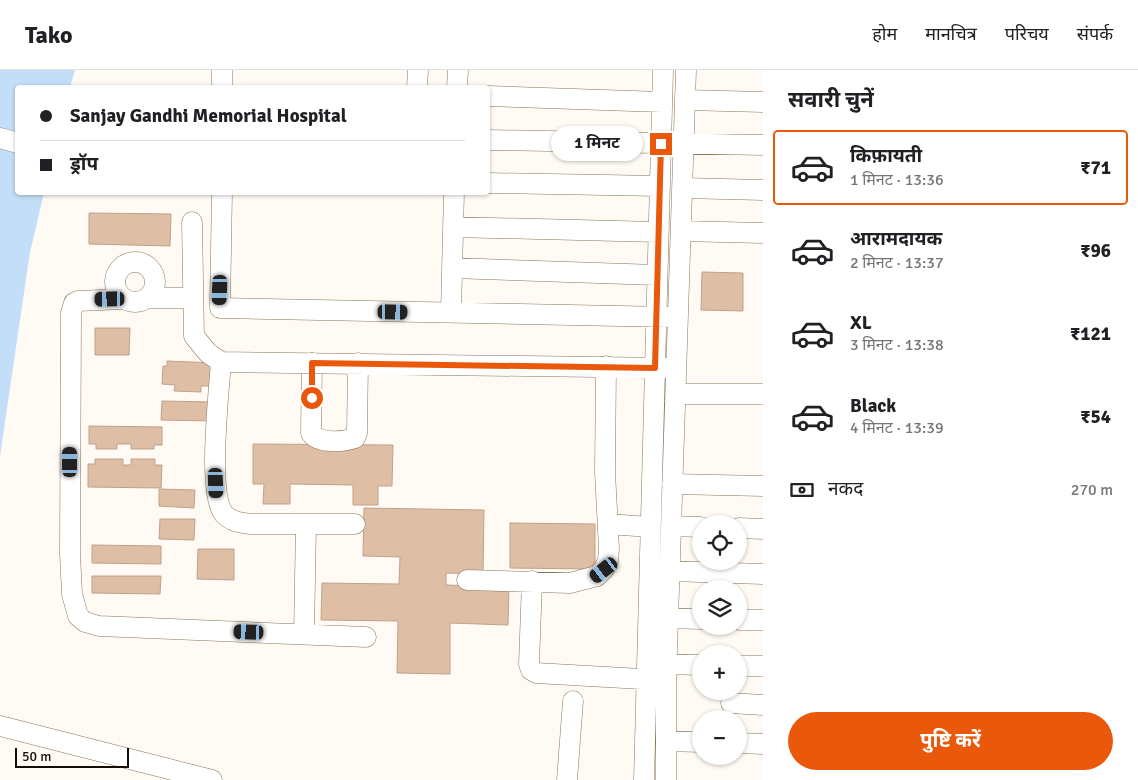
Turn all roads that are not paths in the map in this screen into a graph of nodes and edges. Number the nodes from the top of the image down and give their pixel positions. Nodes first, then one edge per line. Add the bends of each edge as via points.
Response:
1 (222, 70) edge
2 (418, 70) edge
3 (458, 70) edge
4 (663, 70) edge
5 (686, 70) edge
6 (222, 85) edge
7 (417, 85) edge
8 (457, 85) edge
9 (490, 96) edge
10 (686, 100) junction
11 (662, 102) junction
12 (763, 102) edge
13 (0, 138) edge
14 (490, 140) edge
15 (15, 141) edge
16 (661, 144) junction
17 (684, 144) junction
18 (763, 145) edge
19 (490, 183) edge
20 (660, 186) junction
21 (683, 188) junction
22 (763, 190) edge
23 (217, 195) edge
24 (454, 195) edge
25 (192, 222) dead end
26 (453, 227) junction
27 (681, 231) junction
28 (658, 232) junction
29 (763, 233) edge
30 (452, 268) junction
31 (657, 284) junction
32 (679, 292) junction
33 (147, 298) junction
34 (193, 298) junction
35 (123, 299) junction
36 (451, 313) junction
37 (656, 317) junction
38 (678, 318) junction
39 (221, 362) junction
40 (312, 363) junction
41 (358, 364) junction
42 (606, 366) junction
43 (655, 368) junction
44 (677, 368) junction
45 (676, 394) junction
46 (763, 394) edge
47 (652, 452) junction
48 (674, 452) junction
49 (672, 484) junction
50 (763, 486) edge
51 (306, 524) junction
52 (356, 524) dead end
53 (608, 524) junction
54 (671, 526) junction
55 (650, 527) junction
56 (692, 527) edge
57 (747, 528) edge
58 (763, 529) edge
59 (670, 572) junction
60 (763, 574) edge
61 (467, 580) dead end
62 (532, 581) junction
63 (668, 618) junction
64 (692, 619) edge
65 (747, 620) edge
66 (763, 620) edge
67 (304, 634) junction
68 (366, 637) dead end
69 (747, 666) edge
70 (763, 666) edge
71 (692, 667) edge
72 (660, 675) junction
73 (573, 701) dead end
74 (731, 704) edge
75 (763, 705) edge
76 (0, 726) edge
77 (666, 741) junction
78 (692, 742) edge
79 (747, 743) edge
80 (763, 744) edge
81 (212, 780) edge
82 (567, 780) edge
83 (644, 780) edge
84 (666, 780) edge

1 - 6 street
2 - 7 street
3 - 8 street
4 - 11 street
5 - 10 street
9 - 11 street
10 - 12 street
10 - 17 street
11 - 16 street
13 - 15 street
14 - 16 street
16 - 17 street
16 - 20 street
17 - 18 street
17 - 21 street
19 - 20 street
20 - 28 street
21 - 22 street
21 - 27 street
23 - 36 street via 220,308
24 - 26 street
25 - 34 street
26 - 28 street
26 - 30 street
27 - 29 street
27 - 32 street
28 - 31 street
30 - 31 street
30 - 36 street
31 - 32 street
31 - 37 street
32 - 38 street
33 - 34 street
33 - 35 street via 135,302
33 - 35 street via 154,288 154,276 147,266 136,262 121,267 114,281 116,291
34 - 39 street via 194,336 200,346
35 - 67 street via 78,301 71,313 70,554 72,594 78,616 99,626
36 - 37 street
37 - 38 street
37 - 43 street
38 - 44 street
39 - 40 street
39 - 51 street via 216,455 220,507 236,522
40 - 41 street
40 - 41 street via 311,433 322,440 355,438
41 - 42 street
42 - 43 street
42 - 53 street
43 - 44 street
43 - 47 street
44 - 45 street
45 - 46 street
45 - 48 street
47 - 48 street
47 - 55 street
48 - 49 street
49 - 50 street
49 - 54 street
51 - 52 street
51 - 67 street
53 - 55 street
53 - 62 street via 608,560 597,576 570,583
54 - 56 street
54 - 59 street
55 - 72 street
57 - 58 street
59 - 60 street
59 - 63 street
61 - 62 street
62 - 72 street via 531,670 536,673
63 - 64 street
63 - 72 street
65 - 66 street
67 - 68 street
69 - 70 street
71 - 72 street
72 - 77 street
72 - 83 street
73 - 82 street
74 - 75 street
76 - 81 street
77 - 78 street
77 - 84 street
79 - 80 street

